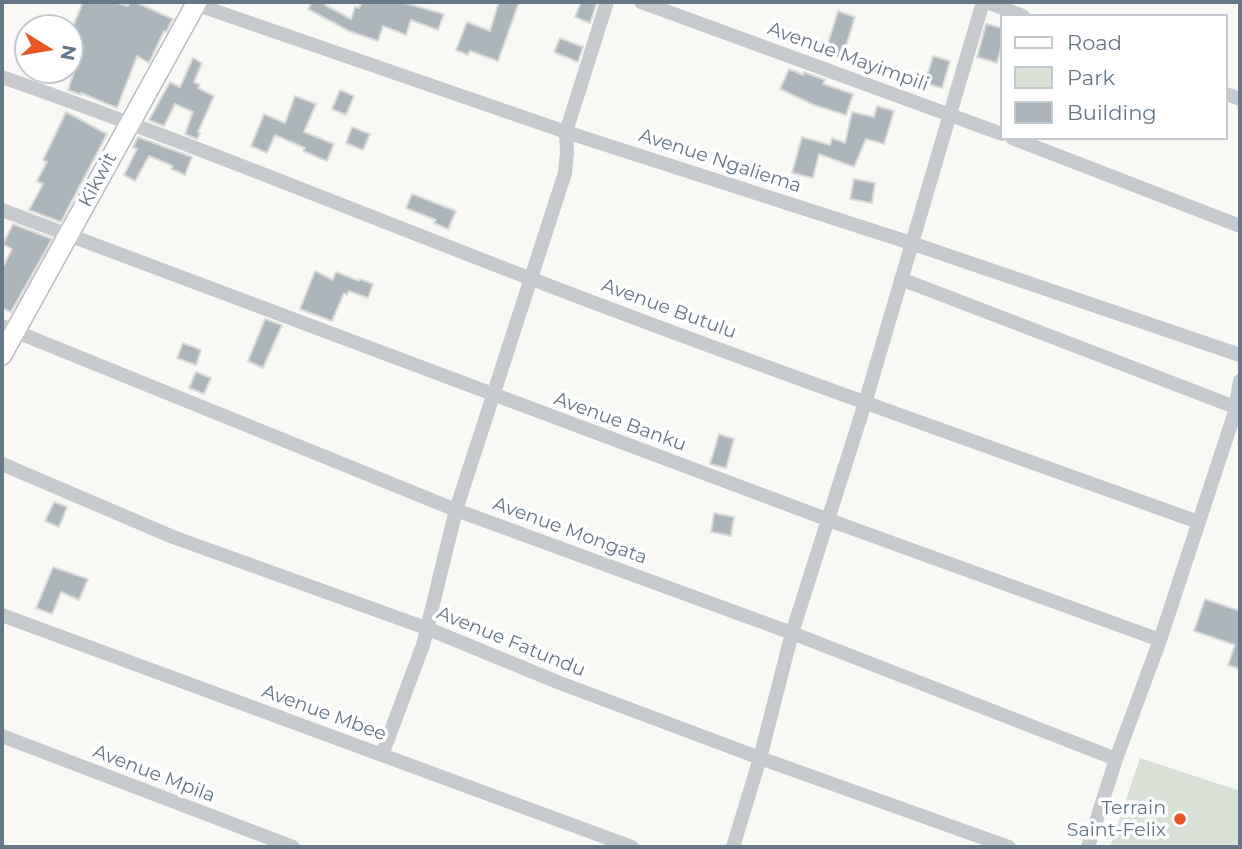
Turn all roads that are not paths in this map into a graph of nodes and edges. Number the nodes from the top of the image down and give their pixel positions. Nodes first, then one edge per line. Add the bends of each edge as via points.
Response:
1 (607, 2) edge
2 (641, 2) edge
3 (985, 2) edge
4 (194, 3) edge
5 (1018, 14) edge
6 (2, 78) edge
7 (950, 114) junction
8 (130, 122) junction
9 (566, 132) junction
10 (1000, 133) edge
11 (1018, 140) edge
12 (2, 210) edge
13 (1240, 226) edge
14 (69, 235) junction
15 (911, 243) junction
16 (531, 279) junction
17 (901, 279) junction
18 (8, 328) edge
19 (1240, 353) edge
20 (2, 355) edge
21 (1240, 374) edge
22 (1240, 381) edge
23 (493, 395) junction
24 (865, 402) junction
25 (1238, 408) edge
26 (2, 464) edge
27 (456, 510) junction
28 (829, 520) junction
29 (1198, 522) junction
30 (2, 615) edge
31 (426, 628) junction
32 (792, 634) junction
33 (1160, 640) junction
34 (2, 736) edge
35 (382, 755) junction
36 (760, 758) junction
37 (1116, 760) junction
38 (293, 847) edge
39 (632, 847) edge
40 (733, 847) edge
41 (1009, 847) edge
42 (1088, 847) edge

1 - 9 street
2 - 7 street, Avenue Mayimpili
3 - 5 street
3 - 7 street
4 - 8 main road, Kikwit
4 - 9 street, Avenue Ngaliema
6 - 8 street, Avenue Butulu
7 - 10 street, Avenue Mayimpili
7 - 15 street
8 - 14 main road, Kikwit
8 - 16 street, Avenue Butulu
9 - 15 street, Avenue Ngaliema
9 - 16 street via 565,173
11 - 13 street
12 - 14 street, Avenue Banku
14 - 18 main road, Kikwit
14 - 23 street, Avenue Banku
15 - 17 street
15 - 19 street, Avenue Ngaliema
16 - 23 street
16 - 24 street, Avenue Butulu
17 - 24 street
17 - 25 street
18 - 20 main road, Kikwit
18 - 27 street, Avenue Mongata
19 - 21 street
22 - 25 street
23 - 27 street
23 - 28 street, Avenue Banku
24 - 28 street
24 - 29 street, Avenue Butulu
25 - 29 street
26 - 31 street, Avenue Fatundu via 173,537
27 - 31 street
27 - 32 street, Avenue Mongata
28 - 32 street
28 - 33 street, Avenue Banku
29 - 33 street
30 - 35 street, Avenue Mbee
31 - 35 street
31 - 36 street, Avenue Fatundu
32 - 36 street
32 - 37 street, Avenue Mongata
33 - 37 street
34 - 38 street, Avenue Mpila
35 - 39 street, Avenue Mbee
36 - 40 street
36 - 41 street, Avenue Fatundu
37 - 42 street

